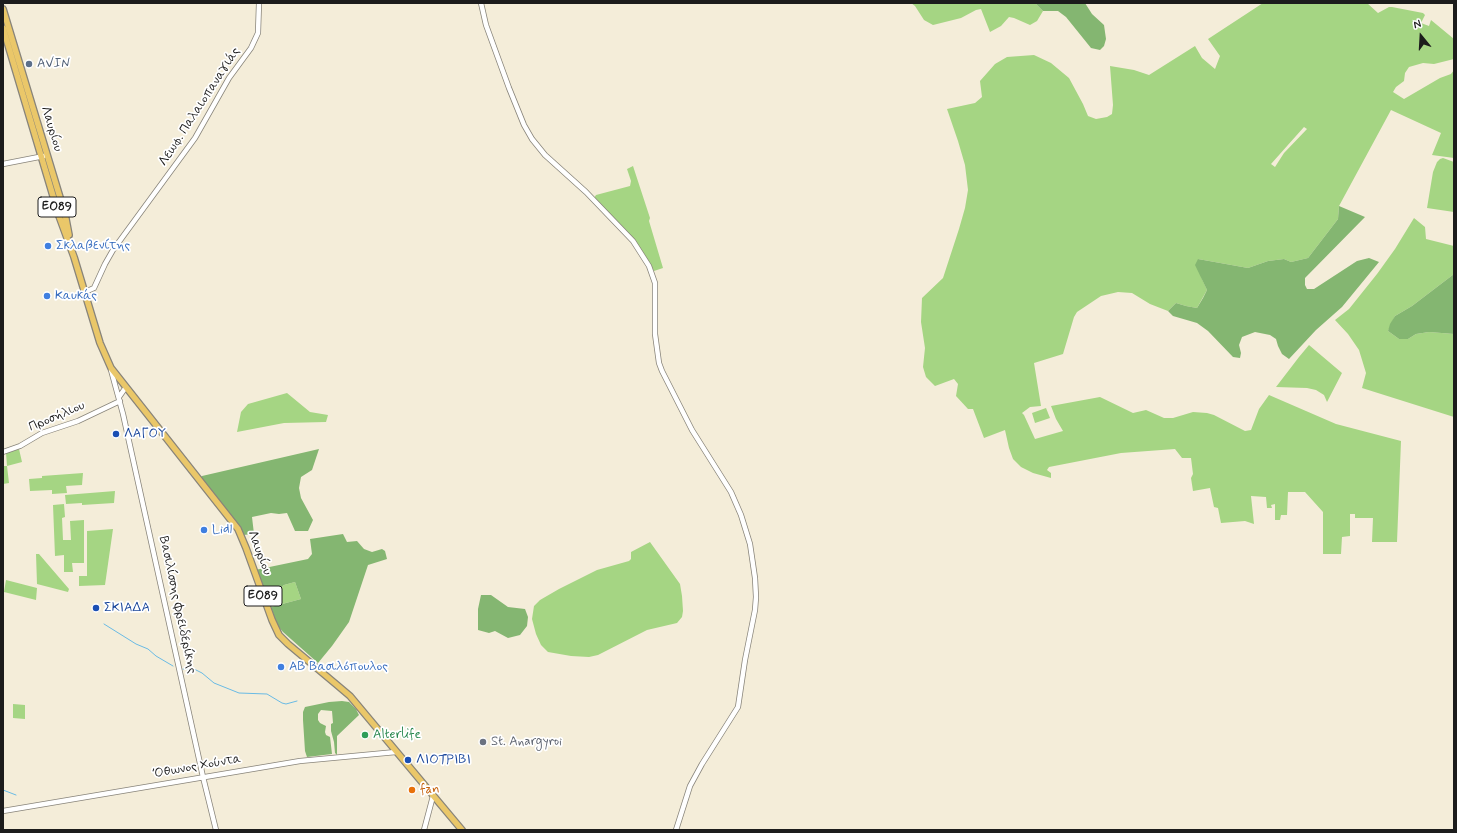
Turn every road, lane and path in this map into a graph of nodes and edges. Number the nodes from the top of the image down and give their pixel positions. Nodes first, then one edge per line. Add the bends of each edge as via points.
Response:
1 (259, 3) edge
2 (481, 3) edge
3 (3, 9) edge
4 (3, 28) edge
5 (45, 156) junction
6 (3, 164) edge
7 (85, 292) junction
8 (111, 368) junction
9 (126, 387) junction
10 (119, 399) junction
11 (3, 452) edge
12 (396, 752) junction
13 (203, 777) junction
14 (433, 796) junction
15 (3, 811) edge
16 (216, 830) edge
17 (424, 830) edge
18 (462, 830) edge
19 (676, 830) edge

1 - 7 street, Λεωφ. Παλαιοπαναγιάς via 258,33 251,48 229,78 196,138 113,250 94,288
2 - 19 street via 486,25 517,110 532,139 545,155 586,192 633,241 653,273 656,294 654,334 662,371 692,430 731,492 753,556 756,578 755,610 748,636 738,707 690,786
3 - 5 main road, Λαυρίου / ΕΟ89
4 - 5 main road, Λαυρίου / ΕΟ89
5 - 6 street
5 - 7 main road, Λαυρίου / ΕΟ89 via 59,216
7 - 8 main road, Λαυρίου / ΕΟ89 via 102,349
8 - 9 main road, Λαυρίου / ΕΟ89
8 - 10 street, Βασιλίσσης Φρειδερίκης
9 - 10 street
9 - 12 main road, Λαυρίου / ΕΟ89 via 238,529 279,635 344,690
10 - 11 street, Προσήλιου via 78,421 42,433
10 - 13 street, Βασιλίσσης Φρειδερίκης
12 - 13 street, Όθωνος Χούντα via 300,761
12 - 14 main road, Λαυρίου / ΕΟ89
13 - 15 street, Όθωνος Χούντα
13 - 16 street, Βασιλίσσης Φρειδερίκης
14 - 17 street
14 - 18 main road, Λαυρίου / ΕΟ89

